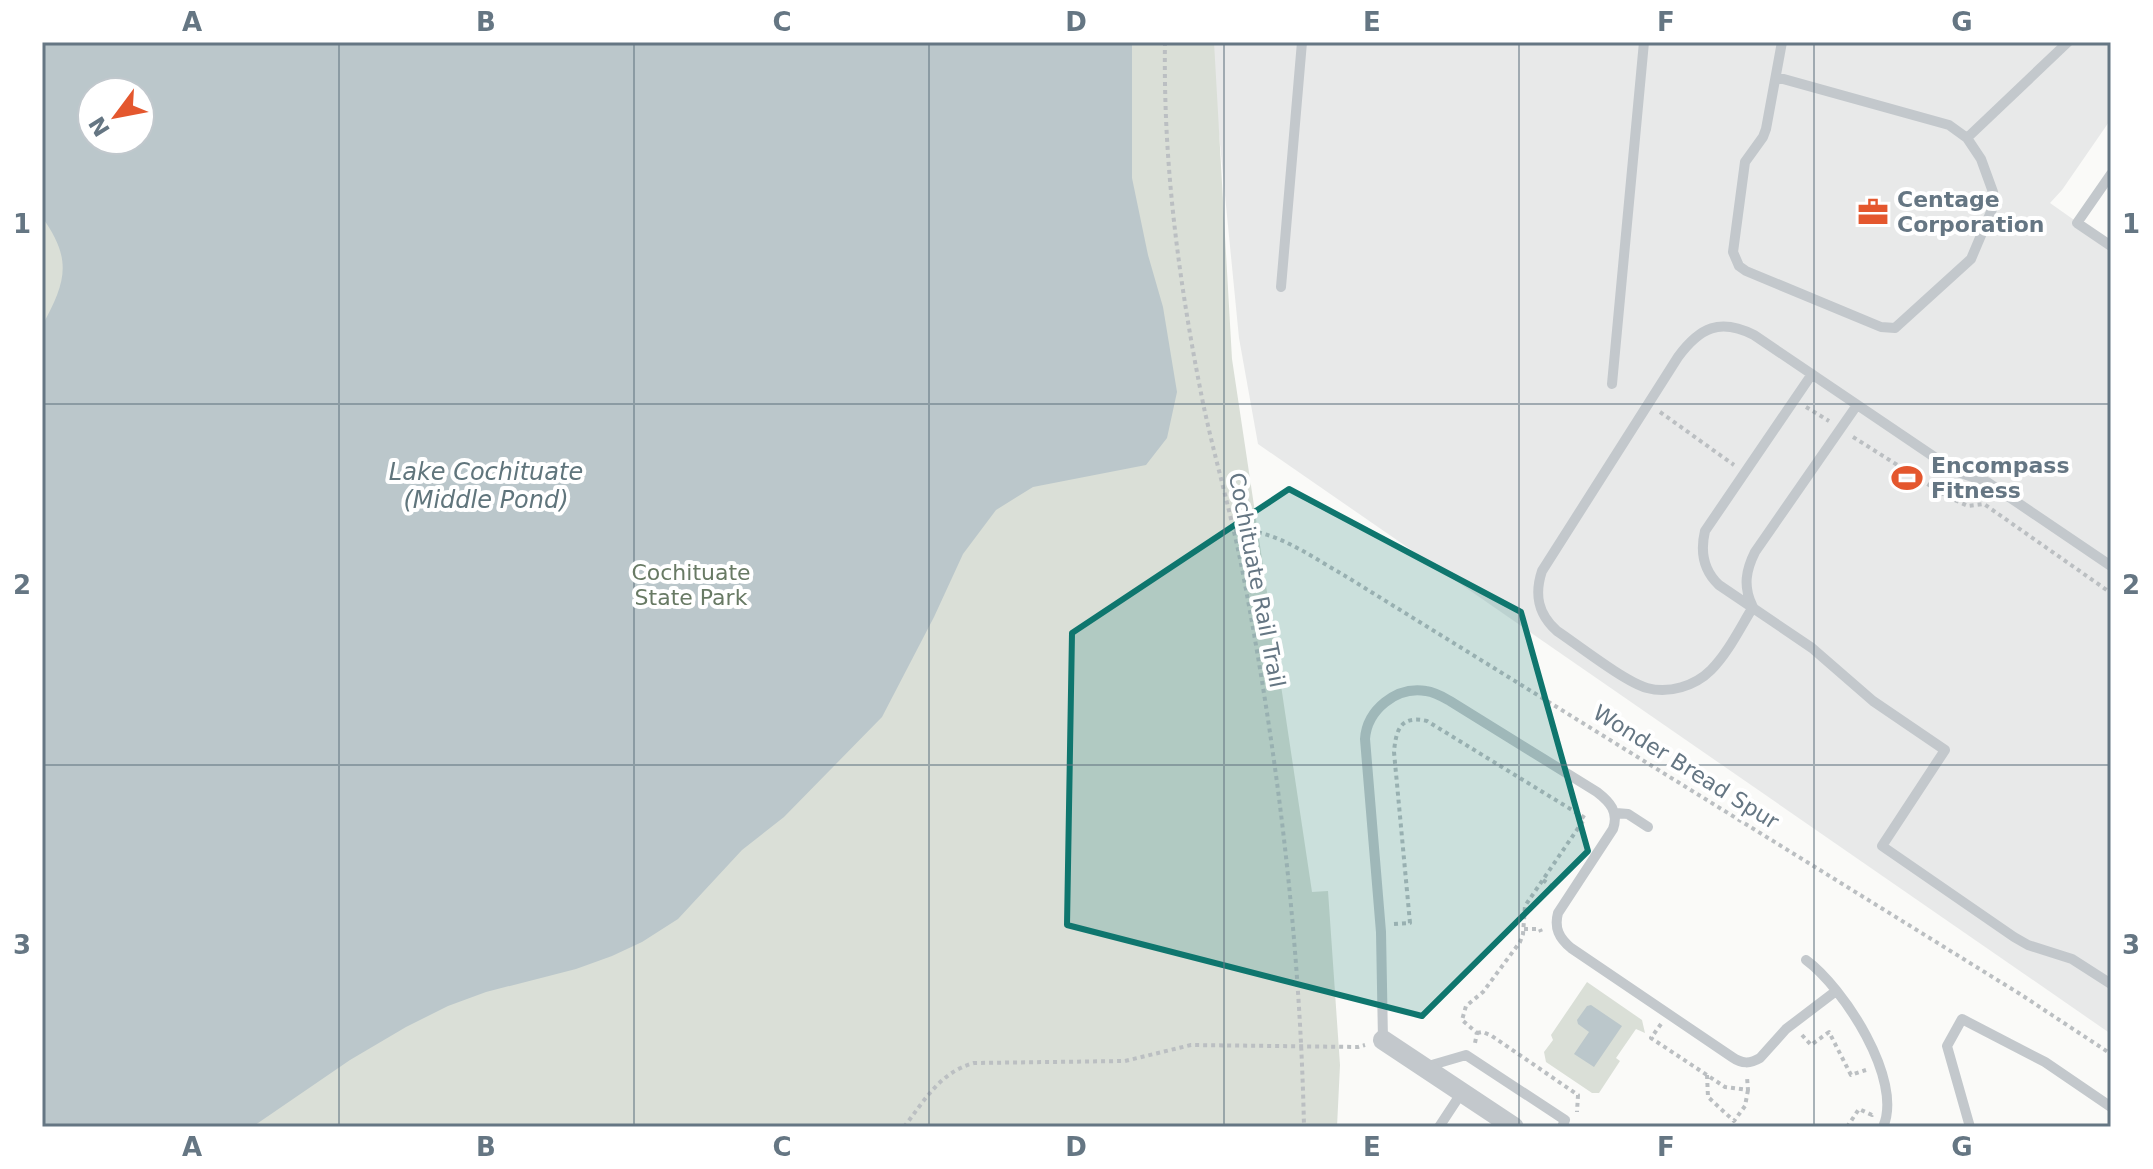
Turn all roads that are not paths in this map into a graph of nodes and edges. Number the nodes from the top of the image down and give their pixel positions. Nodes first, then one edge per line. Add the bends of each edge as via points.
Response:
1 (1302, 42) edge
2 (1644, 42) edge
3 (1782, 42) edge
4 (2068, 42) edge
5 (1776, 77) junction
6 (1967, 138) junction
7 (2111, 174) edge
8 (2111, 246) edge
9 (1281, 287) dead end
10 (1812, 374) junction
11 (1612, 384) dead end
12 (1857, 405) junction
13 (2111, 566) edge
14 (1753, 607) junction
15 (1616, 813) junction
16 (1648, 827) dead end
17 (1806, 960) dead end
18 (2111, 984) edge
19 (1836, 991) junction
20 (1383, 1040) joint
21 (1425, 1067) junction
22 (1462, 1091) junction
23 (2111, 1107) edge
24 (1439, 1127) edge
25 (1514, 1127) edge
26 (1562, 1127) edge
27 (1883, 1127) edge
28 (1970, 1127) edge

1 - 9 lane
2 - 11 lane
3 - 5 lane
4 - 6 lane
5 - 6 lane via 1940,121
5 - 6 lane via 1766,129 1743,169 1735,259 1746,271 1881,327 1901,324 1976,251 1994,199 1981,159
7 - 8 lane via 2077,223
10 - 12 lane
10 - 14 lane via 1705,531 1705,566 1711,577
10 - 14 lane via 1754,335 1730,326 1697,334 1542,571 1537,592 1543,614 1557,631 1647,688 1694,682 1713,668
12 - 13 lane via 1955,471 1987,482
12 - 14 lane via 1748,565 1746,588
14 - 18 lane via 1945,750 1882,846 2014,937 2072,959
15 - 16 lane
15 - 19 lane via 1613,829 1558,913 1557,929 1571,948 1744,1063 1760,1058 1786,1029
15 - 20 lane via 1597,792 1441,696 1410,691 1375,711 1365,746 1381,932
17 - 19 lane
19 - 27 lane via 1880,1069 1888,1103
20 - 21 street
21 - 22 street
21 - 26 lane via 1466,1055 1565,1120
22 - 24 lane
22 - 25 street
23 - 28 lane via 2045,1062 1962,1019 1947,1046

